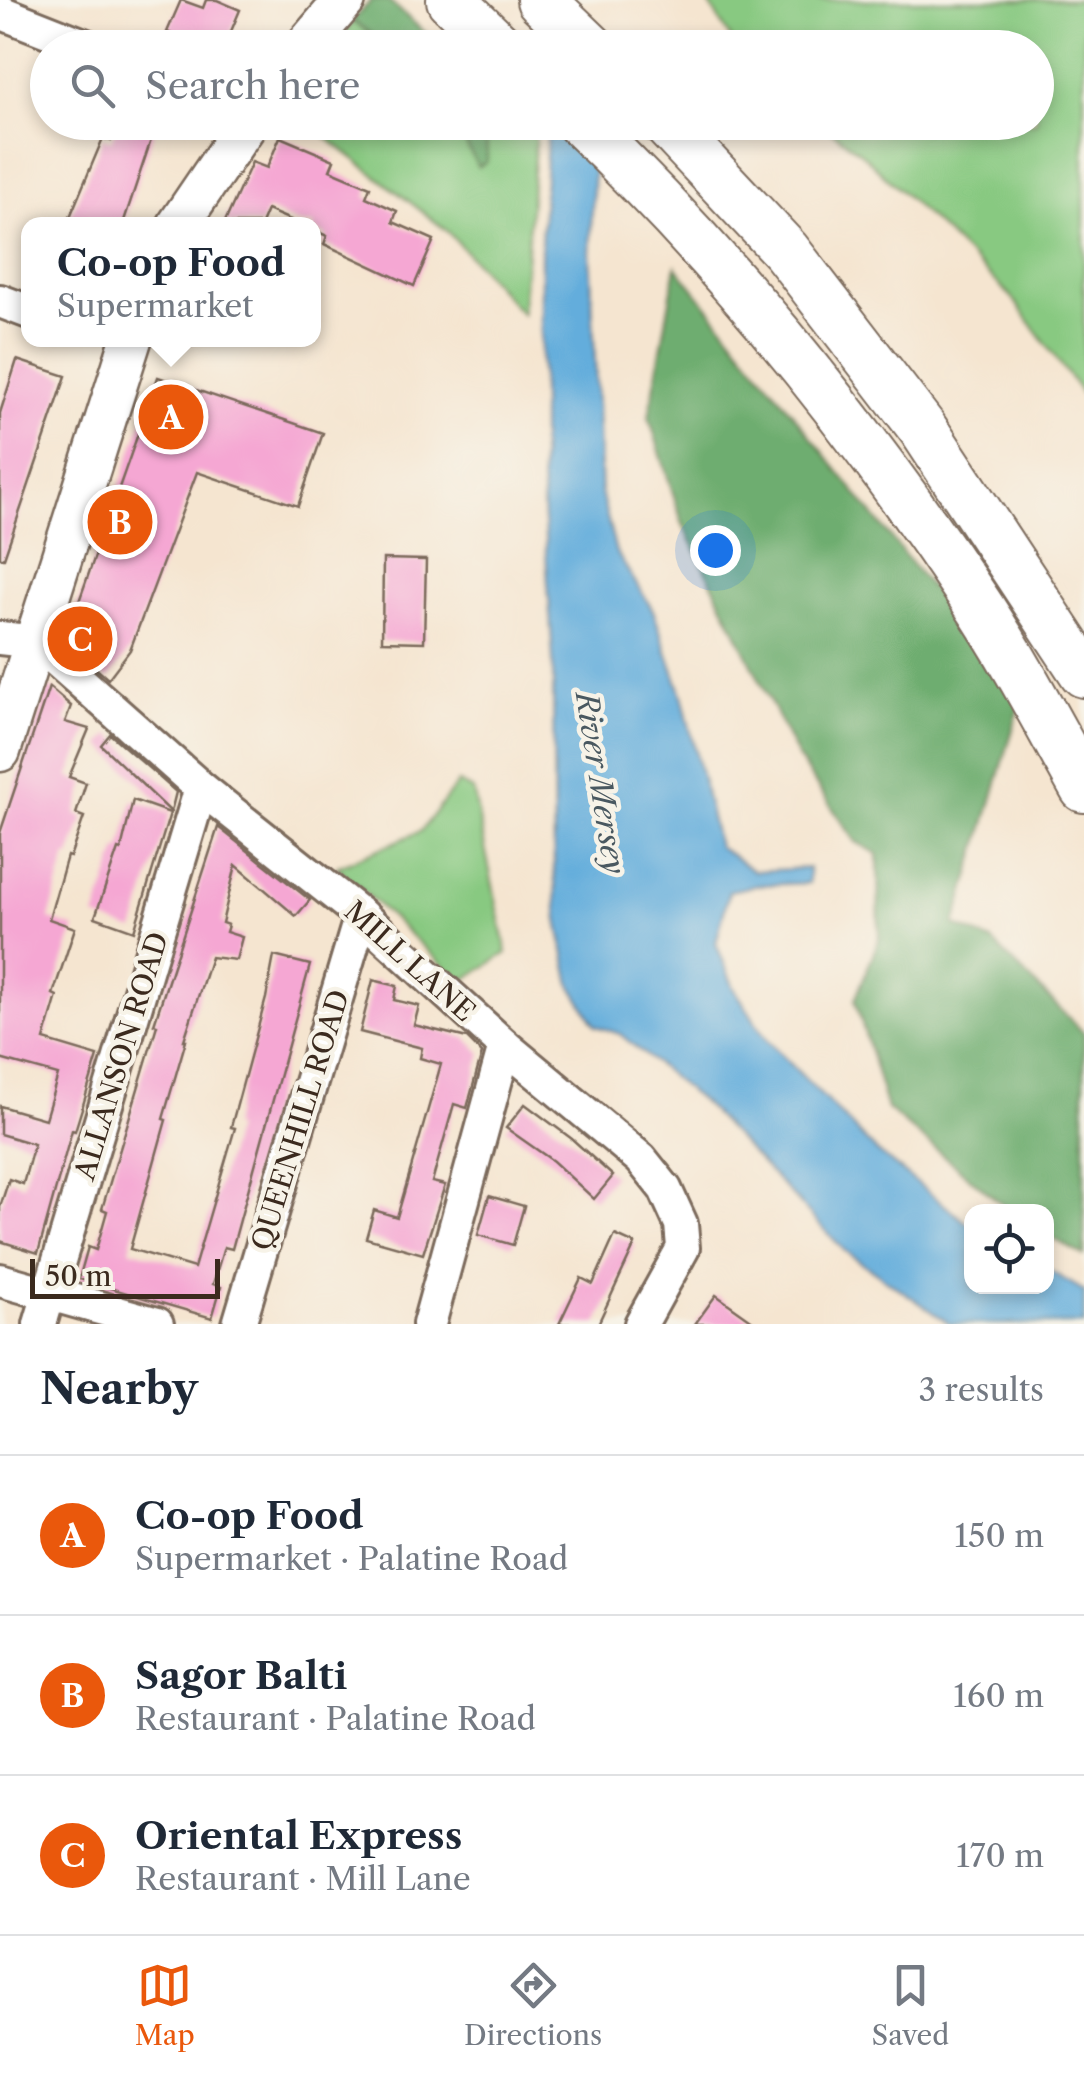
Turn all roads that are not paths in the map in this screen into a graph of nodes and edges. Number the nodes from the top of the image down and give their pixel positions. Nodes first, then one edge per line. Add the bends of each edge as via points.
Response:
1 (345, 0) edge
2 (451, 0) edge
3 (541, 0) edge
4 (0, 12) edge
5 (46, 30) edge
6 (319, 30) edge
7 (482, 30) edge
8 (572, 30) edge
9 (236, 140) edge
10 (597, 140) edge
11 (683, 140) edge
12 (183, 217) edge
13 (120, 347) edge
14 (18, 640) edge
15 (1084, 672) edge
16 (0, 752) edge
17 (201, 788) junction
18 (1084, 788) edge
19 (361, 915) junction
20 (505, 1046) junction
21 (0, 1280) edge
22 (45, 1309) edge
23 (157, 1324) edge
24 (240, 1324) edge
25 (430, 1324) edge
26 (642, 1324) edge

1 - 6 main road
2 - 7 highway
3 - 8 highway
4 - 5 street
9 - 12 main road
10 - 18 highway via 739,288 845,416 975,599
11 - 15 highway via 786,251 924,429
13 - 14 main road
14 - 16 main road
14 - 17 street, MILL LANE
17 - 19 street, MILL LANE
17 - 22 street, ALLANSON ROAD
19 - 20 street, MILL LANE
19 - 24 street, QUEENHILL ROAD
20 - 25 street
20 - 26 street, MILL LANE via 627,1145 665,1189 684,1248
21 - 22 street
22 - 23 street

